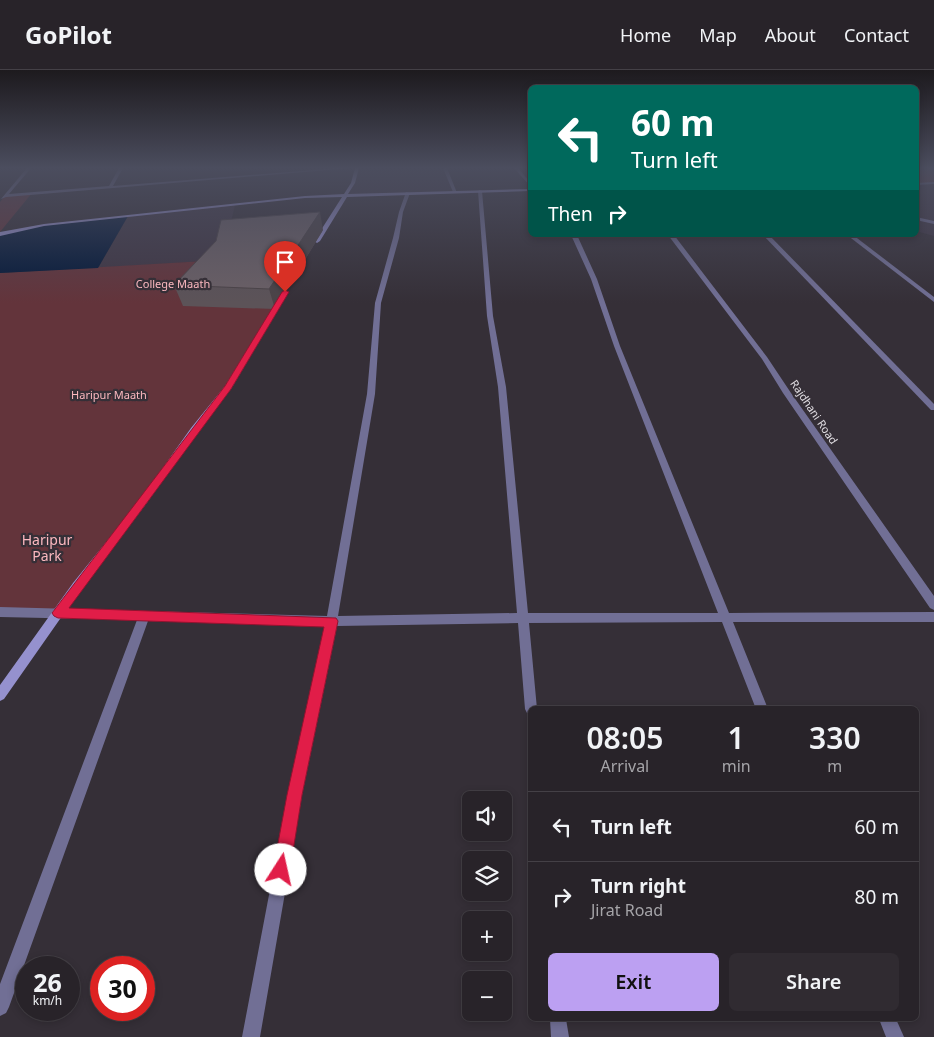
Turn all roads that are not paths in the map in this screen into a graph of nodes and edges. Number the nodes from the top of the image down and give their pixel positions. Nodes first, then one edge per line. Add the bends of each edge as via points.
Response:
1 (154, 213) edge
2 (334, 213) edge
3 (401, 213) edge
4 (482, 213) edge
5 (919, 219) edge
6 (934, 223) edge
7 (0, 234) edge
8 (575, 237) edge
9 (673, 237) edge
10 (768, 237) edge
11 (853, 237) edge
12 (310, 251) edge
13 (285, 292) dead end
14 (934, 300) edge
15 (934, 408) edge
16 (934, 606) edge
17 (0, 612) edge
18 (58, 613) junction
19 (145, 615) junction
20 (934, 617) edge
21 (523, 618) junction
22 (726, 618) junction
23 (332, 621) junction
24 (0, 695) edge
25 (531, 706) edge
26 (761, 706) edge
27 (0, 1007) edge
28 (558, 1021) edge
29 (888, 1021) edge
30 (251, 1037) edge
31 (560, 1037) edge
32 (895, 1037) edge

1 - 7 main road via 44,225
2 - 12 main road
3 - 23 street via 378,303 371,394
4 - 21 street via 490,316 502,387
5 - 6 street
8 - 22 street
9 - 16 street, Rajdhani Road via 765,358
10 - 15 street
11 - 14 street
13 - 18 main road via 228,387
17 - 18 street
18 - 19 street
18 - 24 main road
19 - 23 street
19 - 27 street
20 - 22 street
21 - 22 street
21 - 23 street
21 - 25 street
22 - 26 street
23 - 30 street via 295,795
28 - 31 street
29 - 32 street

